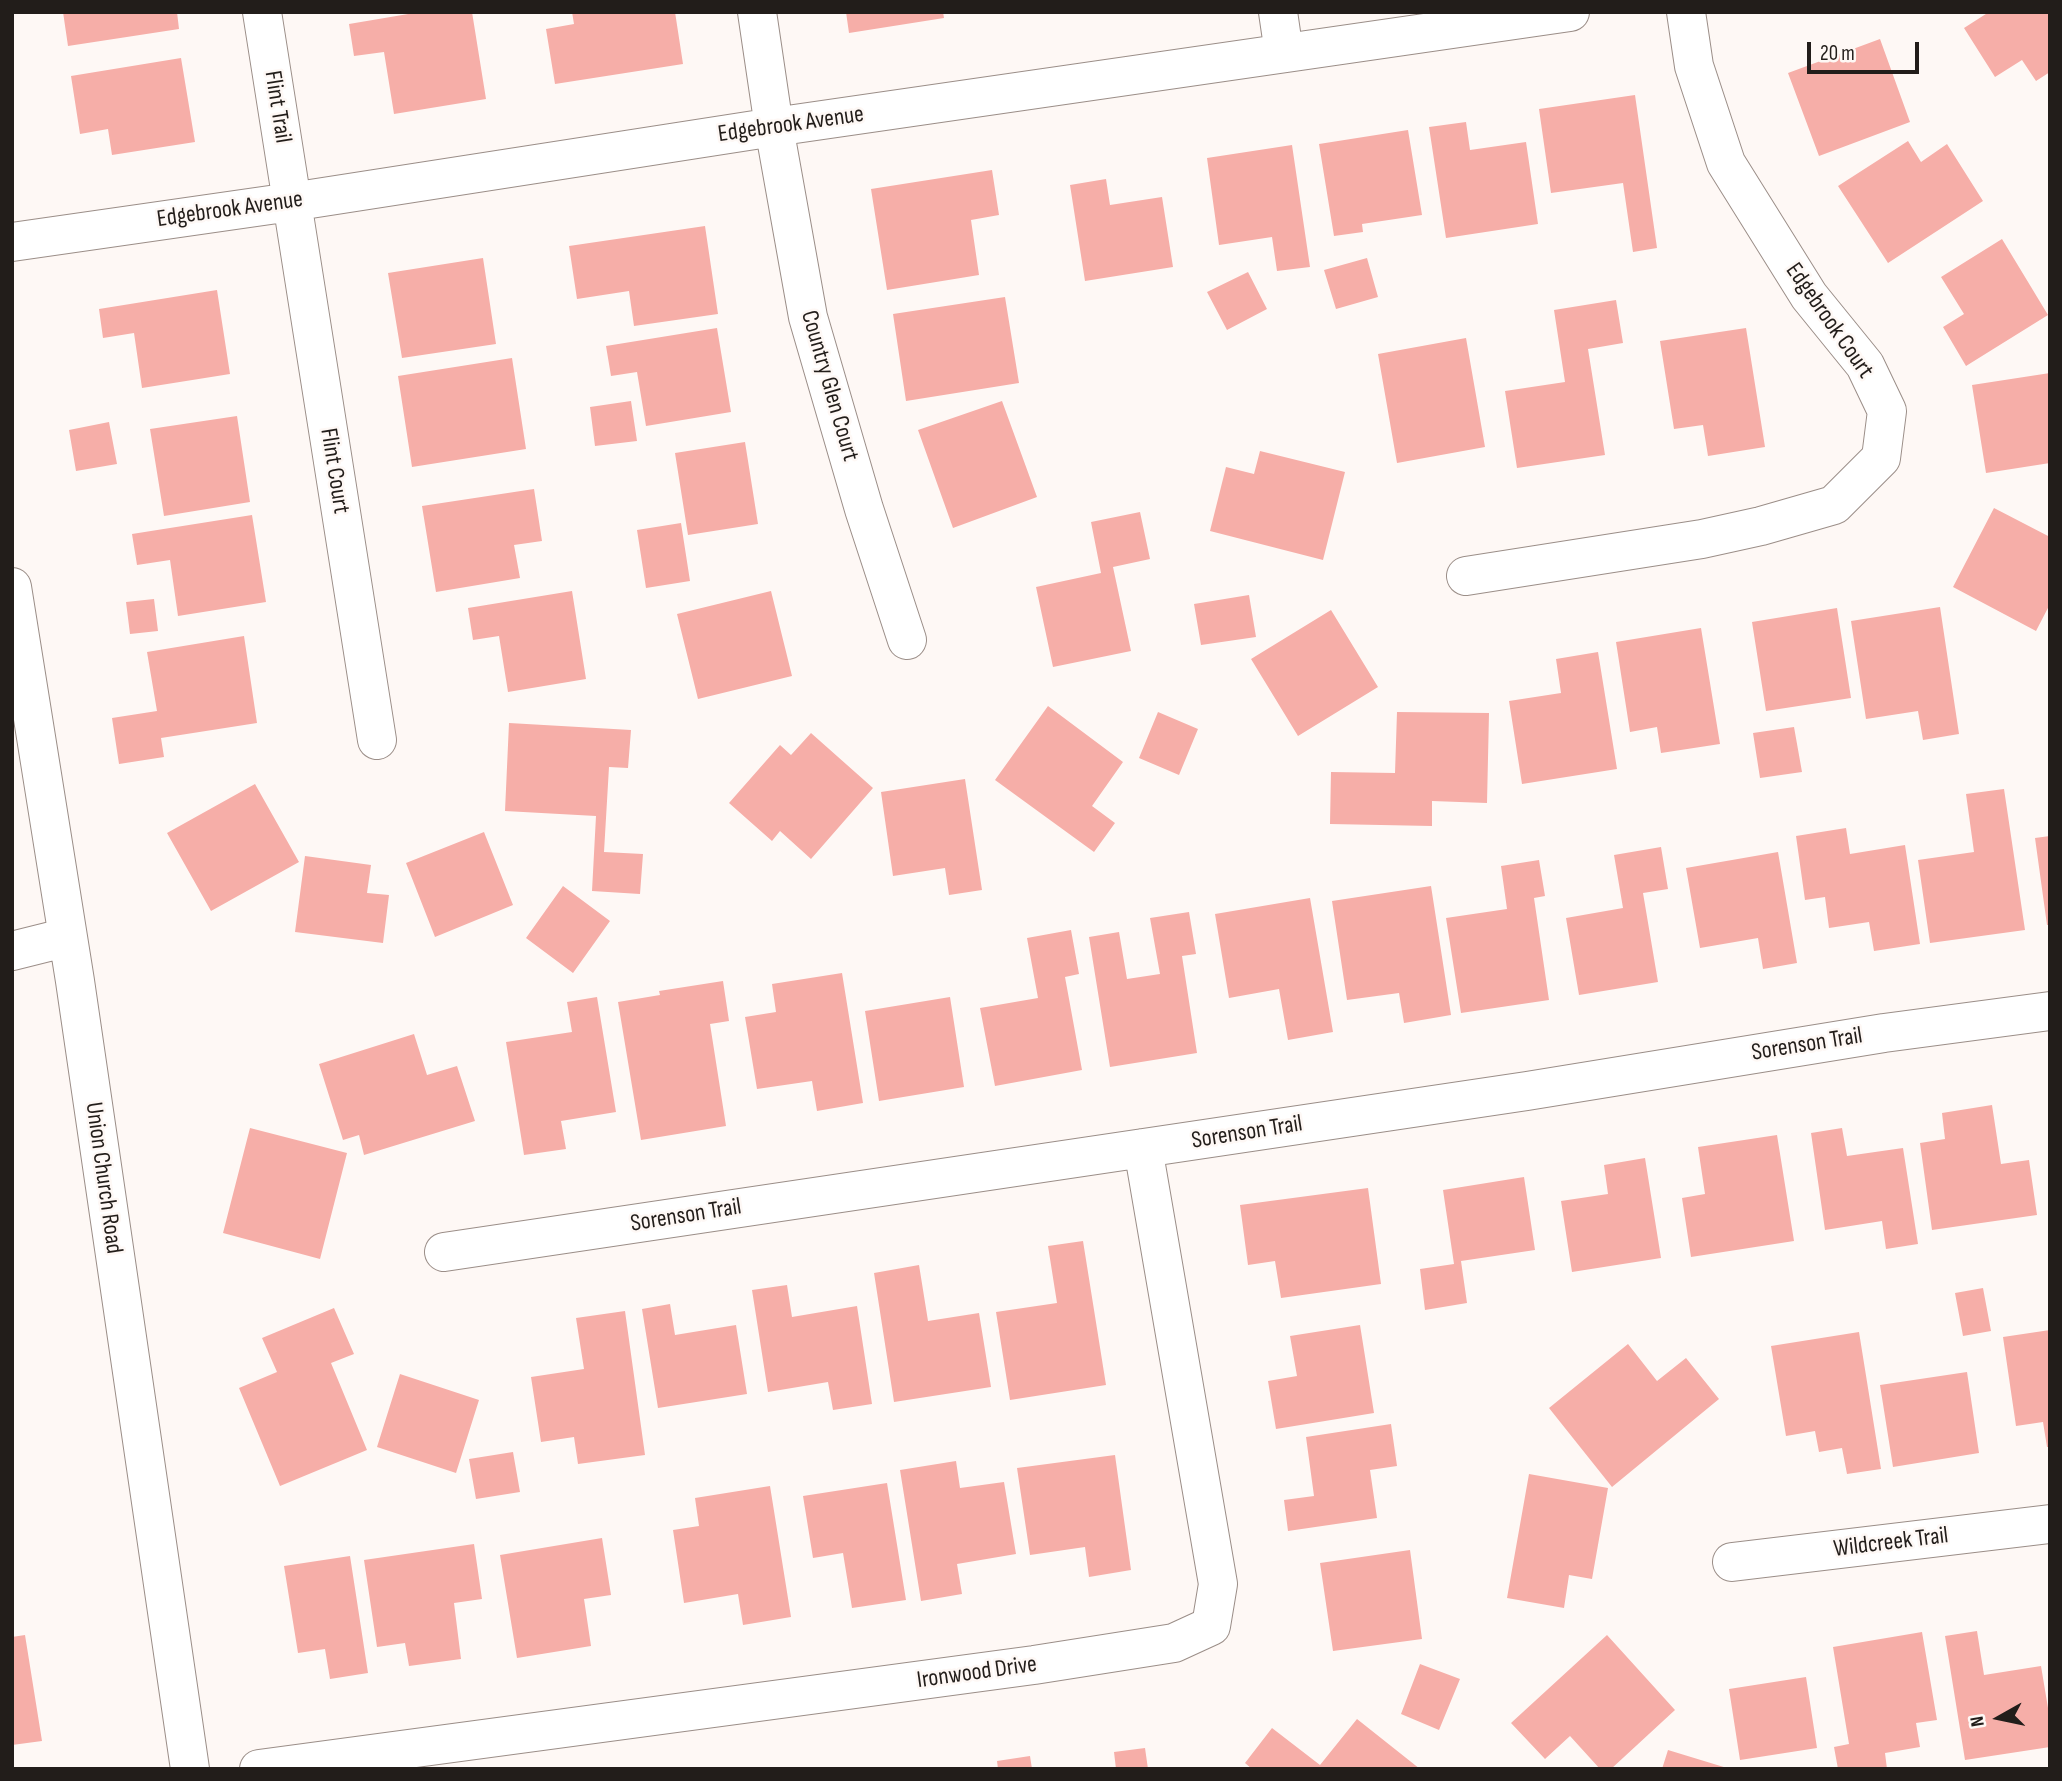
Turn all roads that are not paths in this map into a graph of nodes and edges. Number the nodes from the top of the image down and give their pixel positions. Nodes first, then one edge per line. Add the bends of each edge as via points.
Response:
1 (262, 12) edge
2 (757, 12) edge
3 (1278, 12) edge
4 (1570, 12) edge
5 (1686, 12) edge
6 (1284, 53) junction
7 (774, 127) junction
8 (291, 202) junction
9 (12, 242) edge
10 (1466, 576) dead end
11 (12, 587) edge
12 (906, 640) dead end
13 (22, 709) edge
14 (377, 740) dead end
15 (68, 937) junction
16 (12, 951) edge
17 (2050, 1011) edge
18 (1143, 1148) junction
19 (444, 1252) dead end
20 (2050, 1524) edge
21 (1732, 1562) dead end
22 (190, 1769) edge
23 (259, 1769) edge

1 - 8 street, Flint Trail
2 - 7 street, Country Glen Court
3 - 6 street
4 - 6 street, Edgebrook Avenue
5 - 10 street, Edgebrook Court via 1694,66 1727,163 1809,296 1865,365 1887,411 1881,458 1834,505 1773,523 1702,539
6 - 7 street, Edgebrook Avenue
7 - 8 street, Edgebrook Avenue
7 - 12 street, Country Glen Court via 808,317
8 - 9 street, Edgebrook Avenue
8 - 14 street, Flint Court
11 - 13 street, Union Church Road
13 - 15 street, Union Church Road
15 - 16 street
15 - 22 street, Union Church Road
17 - 18 street, Sorenson Trail
18 - 19 street, Sorenson Trail
18 - 23 street, Ironwood Drive via 1219,1584 1211,1626 1174,1643 1034,1665
20 - 21 street, Wildcreek Trail

